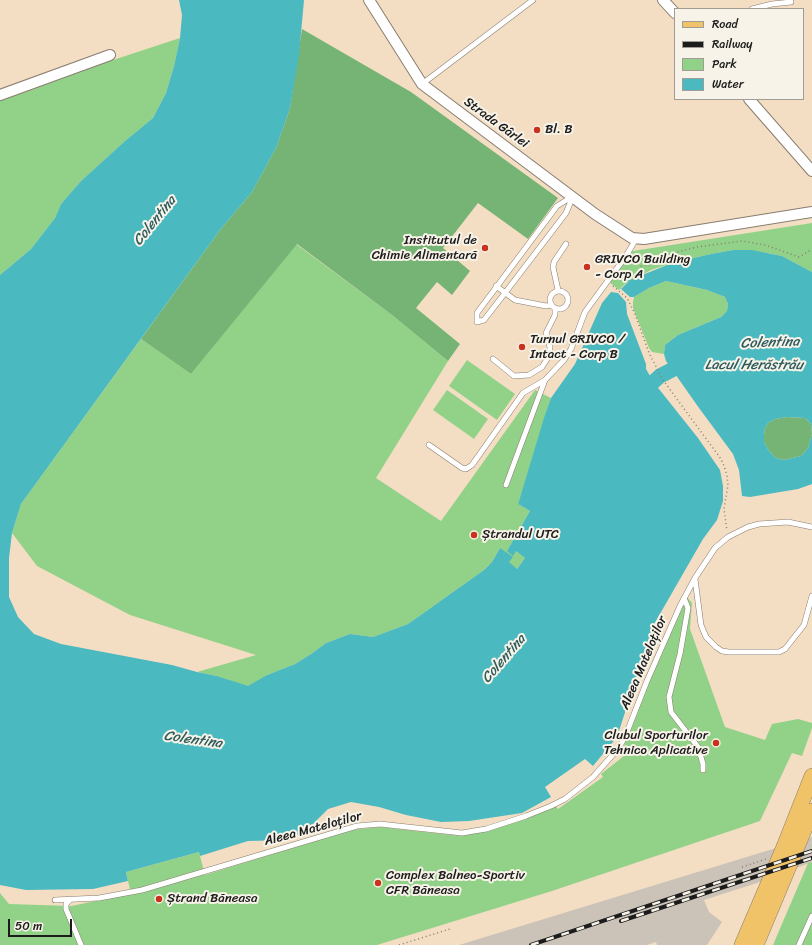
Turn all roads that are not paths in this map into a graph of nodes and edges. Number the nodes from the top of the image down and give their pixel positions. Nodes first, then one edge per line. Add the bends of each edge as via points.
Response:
1 (369, 0) edge
2 (533, 0) edge
3 (663, 0) edge
4 (791, 2) dead end
5 (756, 8) edge
6 (674, 12) edge
7 (110, 55) dead end
8 (422, 84) junction
9 (0, 95) edge
10 (750, 100) edge
11 (812, 171) edge
12 (573, 196) junction
13 (812, 212) edge
14 (636, 239) junction
15 (566, 244) dead end
16 (527, 245) junction
17 (536, 252) junction
18 (496, 286) junction
19 (558, 290) junction
20 (505, 293) junction
21 (553, 306) junction
22 (493, 359) dead end
23 (545, 380) junction
24 (429, 445) dead end
25 (506, 485) dead end
26 (812, 527) edge
27 (695, 578) junction
28 (812, 596) edge
29 (684, 598) junction
30 (703, 770) dead end
31 (812, 776) edge
32 (812, 811) edge
33 (55, 900) dead end
34 (70, 900) junction
35 (812, 916) edge
36 (81, 945) edge
37 (742, 945) edge
38 (756, 945) edge
39 (799, 945) edge

1 - 8 street, Strada Gârlei
2 - 8 lane
3 - 6 street
4 - 5 lane
7 - 9 street
8 - 12 street, Strada Gârlei
10 - 11 street
12 - 14 street, Strada Gârlei via 595,214
12 - 16 lane via 557,206
12 - 17 lane via 566,213
13 - 14 street
14 - 23 lane via 585,312 571,349 564,360
15 - 19 lane via 552,267
16 - 17 lane
16 - 18 lane
17 - 20 lane
18 - 20 lane
18 - 20 lane via 476,313 477,322 484,320
19 - 21 lane via 550,296
19 - 21 lane via 566,293 568,301 563,308
20 - 21 lane via 515,300
21 - 22 lane via 554,316 546,333 550,347 549,356 542,367 529,375 514,376
23 - 24 lane via 523,393 470,468 462,468
23 - 25 lane
26 - 27 lane, Aleea Mateloților via 788,522 769,522 748,527 721,542
27 - 28 lane via 701,625 706,637 722,651 779,652 785,649 804,625
27 - 29 lane, Aleea Mateloților
29 - 30 lane via 688,608 680,654 668,698 671,712 698,747
29 - 34 lane, Aleea Mateloților via 618,749 593,777 551,806 486,829 469,832 453,833 380,824 353,827 142,890 99,898
31 - 37 main road
32 - 38 main road
33 - 34 lane, Aleea Mateloților
34 - 36 lane via 66,907
35 - 39 lane

